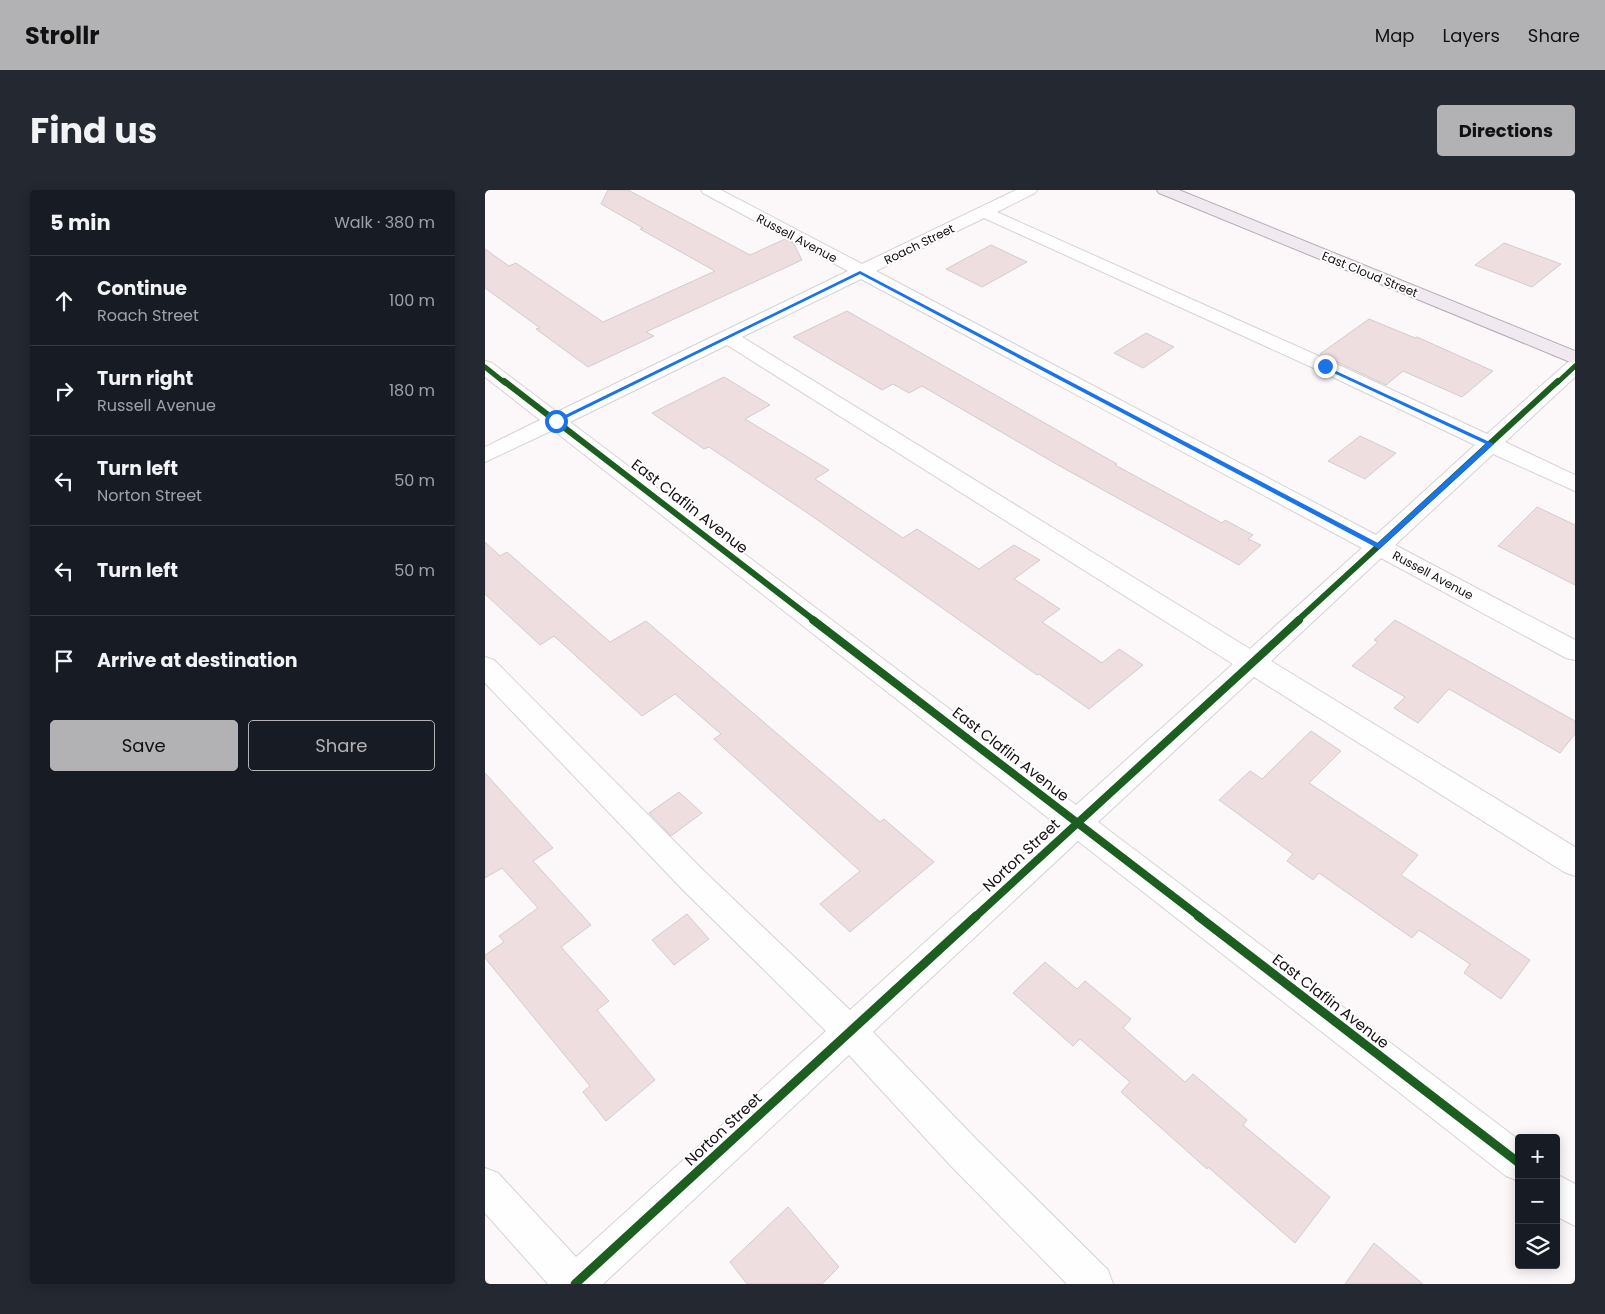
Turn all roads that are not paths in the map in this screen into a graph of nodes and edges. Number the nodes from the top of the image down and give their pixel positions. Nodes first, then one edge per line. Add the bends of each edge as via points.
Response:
1 (709, 190) edge
2 (1029, 190) edge
3 (1165, 190) edge
4 (984, 212) junction
5 (860, 272) junction
6 (728, 337) junction
7 (1575, 358) edge
8 (1575, 366) edge
9 (485, 367) edge
10 (556, 421) junction
11 (1491, 444) junction
12 (485, 455) edge
13 (1575, 484) edge
14 (1379, 546) junction
15 (1575, 650) edge
16 (1251, 663) junction
17 (485, 667) edge
18 (1077, 822) junction
19 (1575, 863) edge
20 (850, 1032) junction
21 (1515, 1160) edge
22 (485, 1186) edge
23 (1560, 1195) edge
24 (1575, 1207) edge
25 (574, 1284) edge
26 (1094, 1284) edge

1 - 5 street, Russell Avenue
2 - 4 street, Roach Street
3 - 7 main road, East Cloud Street
4 - 5 street, Roach Street
4 - 11 street
5 - 6 street, Roach Street
5 - 14 street, Russell Avenue
6 - 10 street, Roach Street
6 - 16 street
8 - 11 street, Norton Street
9 - 10 street, East Claflin Avenue
10 - 12 street, Roach Street
10 - 18 street, East Claflin Avenue
11 - 13 street
11 - 14 street, Norton Street
14 - 15 street, Russell Avenue
14 - 16 street, Norton Street
16 - 18 street, Norton Street
16 - 19 street
17 - 20 street via 693,881
18 - 20 street, Norton Street
18 - 21 street, East Claflin Avenue
20 - 25 street, Norton Street
20 - 26 street
22 - 25 street
23 - 24 street

